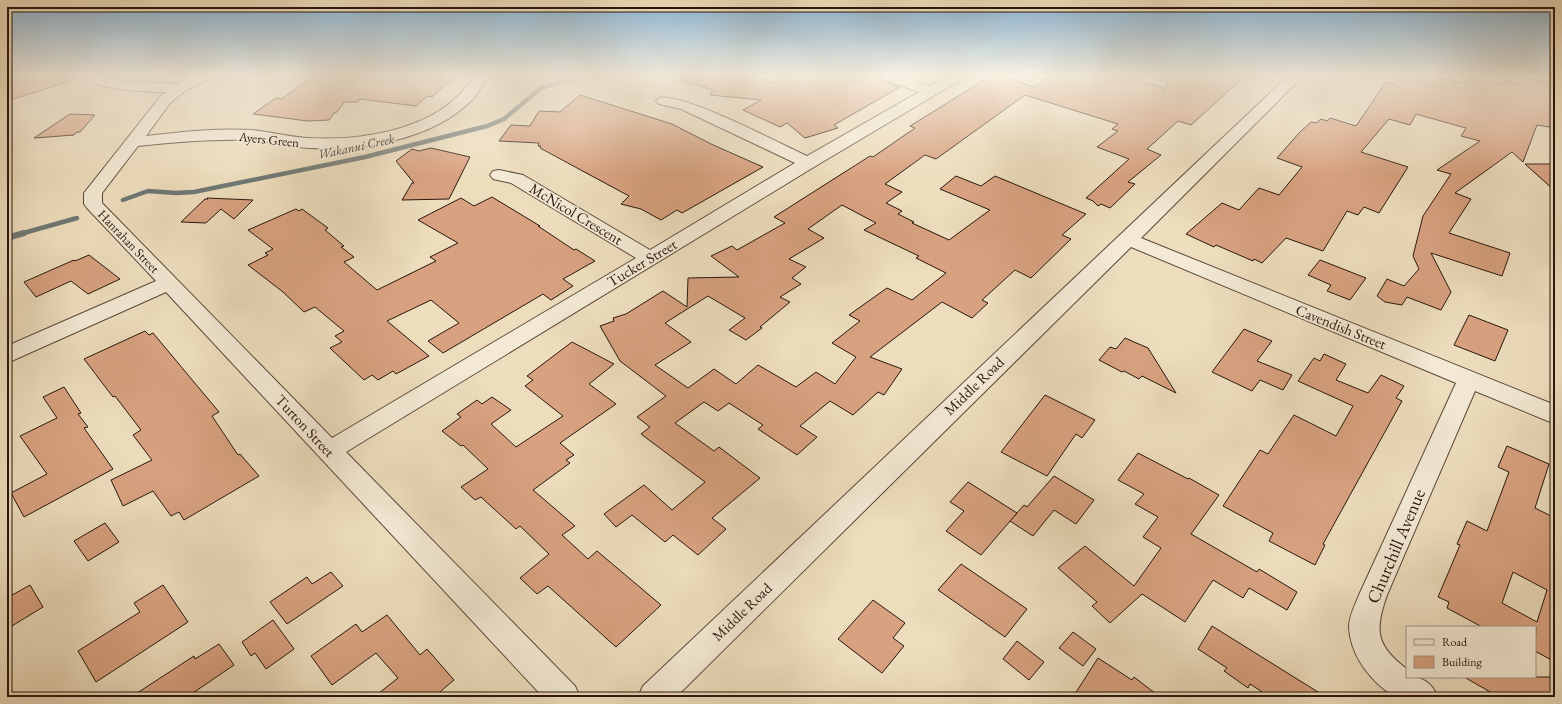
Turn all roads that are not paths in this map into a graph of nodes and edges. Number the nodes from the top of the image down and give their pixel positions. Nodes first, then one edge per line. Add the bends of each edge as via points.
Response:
1 (158, 109) edge
2 (452, 109) edge
3 (692, 109) edge
4 (902, 109) edge
5 (1262, 109) edge
6 (132, 142) junction
7 (808, 163) junction
8 (499, 175) dead end
9 (1127, 239) junction
10 (650, 258) junction
11 (170, 283) junction
12 (7, 356) edge
13 (1469, 379) junction
14 (1555, 415) edge
15 (329, 451) junction
16 (564, 697) edge
17 (654, 697) edge
18 (1422, 697) edge

1 - 6 street, Hanrahan Street
2 - 6 street, Ayers Green via 414,128 379,138 331,143 307,143 245,135
3 - 7 street
4 - 7 street, Tucker Street
5 - 9 street, Middle Road
6 - 11 street, Hanrahan Street via 93,193 93,204
7 - 10 street, Tucker Street
8 - 10 street, McNicol Crescent via 517,179
9 - 13 street, Cavendish Street
9 - 17 street, Middle Road
10 - 15 street, Tucker Street
11 - 12 street
11 - 15 street, Turton Street
13 - 14 street, Cavendish Street
13 - 18 street, Churchill Avenue via 1365,618 1364,628 1370,651 1381,666
15 - 16 street, Turton Street

